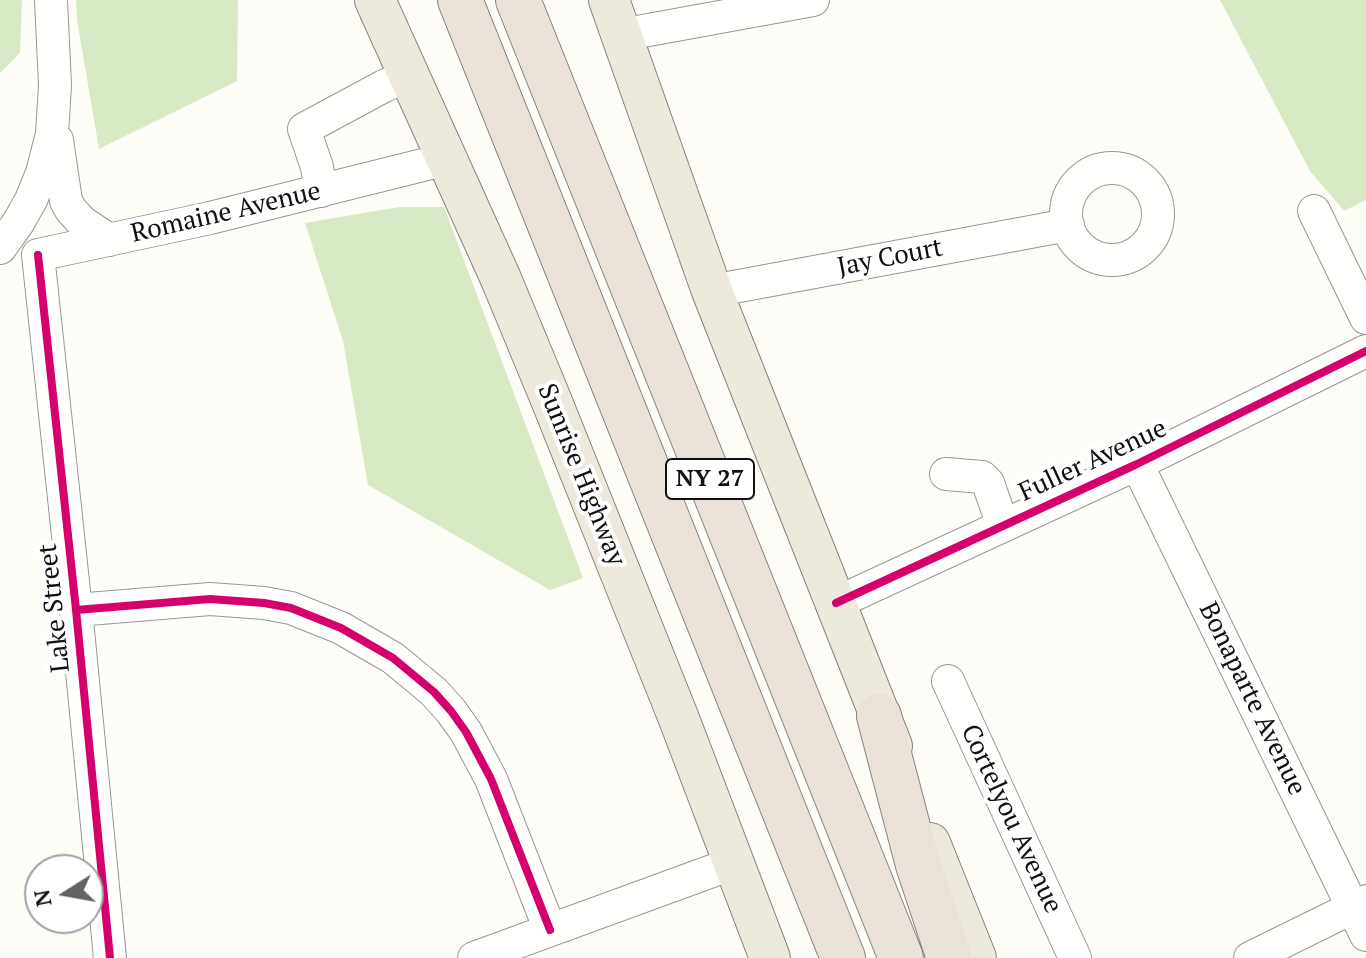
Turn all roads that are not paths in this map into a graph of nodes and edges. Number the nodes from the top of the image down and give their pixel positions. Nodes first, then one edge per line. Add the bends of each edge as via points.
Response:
1 (51, 0) edge
2 (375, 0) edge
3 (460, 0) edge
4 (518, 0) edge
5 (813, 0) edge
6 (615, 17) edge
7 (409, 75) junction
8 (54, 117) junction
9 (447, 159) junction
10 (321, 191) junction
11 (1314, 211) dead end
12 (1068, 225) dead end
13 (5, 240) edge
14 (109, 240) junction
15 (38, 255) junction
16 (712, 291) junction
17 (1366, 318) edge
18 (1366, 351) edge
19 (1137, 464) junction
20 (946, 474) dead end
21 (1003, 526) junction
22 (836, 603) junction
23 (76, 610) junction
24 (948, 681) dead end
25 (879, 716) junction
26 (734, 863) junction
27 (1362, 915) edge
28 (550, 930) junction
29 (110, 958) edge
30 (474, 958) edge
31 (770, 958) edge
32 (843, 958) edge
33 (901, 958) edge
34 (949, 958) edge
35 (976, 958) edge
36 (1075, 958) edge
37 (1250, 958) edge

1 - 8 street
2 - 7 main road, Sunrise Highway
3 - 32 highway, NY 27
4 - 33 highway, NY 27
5 - 6 street
6 - 16 main road
7 - 9 main road, Sunrise Highway
7 - 10 street via 304,129
8 - 13 street via 37,187
8 - 14 street via 66,201 82,222
9 - 10 street, Romaine Avenue
9 - 26 main road, Sunrise Highway via 552,402
10 - 14 street, Romaine Avenue
11 - 17 street
12 - 16 street, Jay Court
13 - 15 street
14 - 15 street, Romaine Avenue
15 - 23 street, Lake Street
16 - 22 main road
18 - 19 street, Fuller Avenue
19 - 21 street, Fuller Avenue
19 - 27 street, Bonaparte Avenue
20 - 21 street via 982,477
21 - 22 street, Fuller Avenue
22 - 25 main road
23 - 28 street via 210,599 264,603 341,628 393,658 434,692 466,732 491,779
23 - 29 street, Lake Street
24 - 36 street, Cortelyou Avenue
25 - 34 highway
25 - 35 main road
26 - 28 street
26 - 31 main road, Sunrise Highway
27 - 37 street
28 - 30 street

